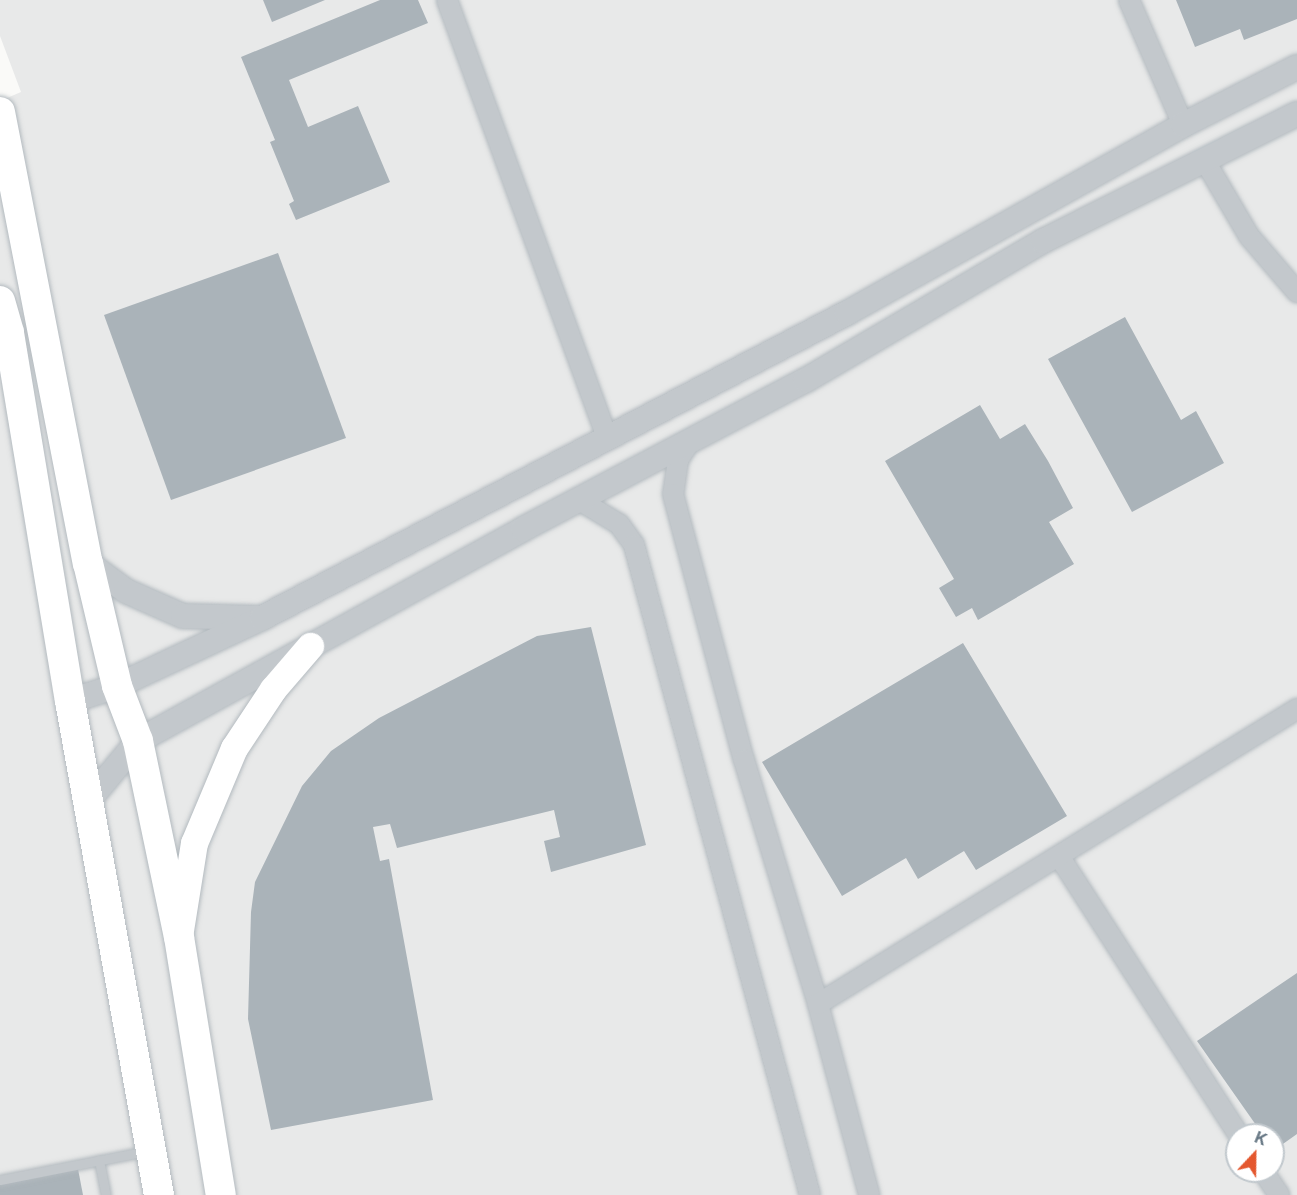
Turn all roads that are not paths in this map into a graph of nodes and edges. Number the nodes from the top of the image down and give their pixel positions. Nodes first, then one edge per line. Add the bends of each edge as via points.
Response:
1 (447, 0) edge
2 (1129, 0) edge
3 (1297, 67) edge
4 (0, 112) edge
5 (1297, 114) edge
6 (1183, 125) junction
7 (1205, 161) junction
8 (1297, 292) edge
9 (0, 301) edge
10 (607, 437) junction
11 (689, 443) junction
12 (579, 500) junction
13 (88, 563) junction
14 (262, 618) junction
15 (310, 646) junction
16 (117, 686) junction
17 (70, 701) junction
18 (1297, 709) edge
19 (138, 741) junction
20 (89, 800) junction
21 (1059, 856) junction
22 (179, 937) junction
23 (818, 1004) junction
24 (1231, 1123) edge
25 (151, 1150) junction
26 (99, 1160) junction
27 (0, 1180) edge
28 (106, 1195) edge
29 (159, 1195) edge
30 (221, 1195) edge
31 (810, 1195) edge
32 (869, 1195) edge

1 - 10 street
2 - 6 street
3 - 6 street
4 - 13 main road
5 - 7 street
6 - 10 street via 848,313
7 - 8 street via 1249,236
7 - 11 street via 1043,241 806,380
9 - 17 main road via 9,333
10 - 14 street
11 - 12 street
11 - 23 street via 678,460 674,494 744,760
12 - 15 street
12 - 31 street via 620,524 634,545
13 - 14 street via 126,591 183,616
13 - 16 main road
14 - 16 street
15 - 19 street
15 - 22 main road via 273,689 234,748 195,843
16 - 17 street
16 - 19 main road
17 - 20 main road
18 - 21 street
19 - 20 street
19 - 22 main road
20 - 25 main road
21 - 23 street
21 - 24 street
22 - 30 main road
23 - 32 street
25 - 26 lane
25 - 29 main road
26 - 27 lane
26 - 28 lane

